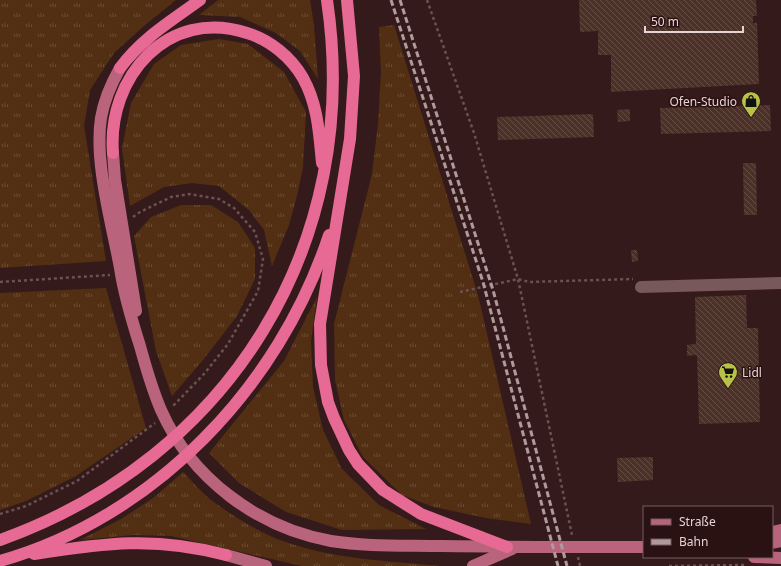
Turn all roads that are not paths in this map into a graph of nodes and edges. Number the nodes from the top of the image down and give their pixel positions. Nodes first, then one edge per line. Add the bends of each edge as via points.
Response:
1 (200, 0) edge
2 (327, 0) edge
3 (346, 0) edge
4 (120, 68) joint
5 (113, 153) joint
6 (323, 182) junction
7 (339, 202) junction
8 (781, 283) edge
9 (641, 287) road end
10 (142, 355) junction
11 (0, 540) edge
12 (512, 547) junction
13 (643, 547) edge
14 (226, 555) joint
15 (13, 557) junction
16 (781, 558) edge
17 (0, 561) edge
18 (750, 561) edge
19 (266, 566) edge
20 (473, 566) edge

1 - 4 highway via 148,38 132,52
2 - 6 highway via 332,44 333,100
3 - 7 highway via 352,47 353,108
4 - 10 main road via 104,105 100,141 104,182 121,274
5 - 6 highway via 112,126 118,100 131,74 141,62 176,36 201,29 227,28 240,30 265,40 286,56 303,78 314,102 318,120
5 - 10 main road
6 - 11 highway via 307,238 275,310 240,365 202,411 156,454 106,490 52,519
7 - 12 highway via 321,317 320,344 324,385 341,434 358,464 372,480 394,498 421,514
7 - 15 highway via 320,260 296,315 264,366 228,413 170,469 117,507 67,535
8 - 9 street
10 - 12 main road via 154,393 178,441 206,475 233,498 262,517 313,537 358,544
12 - 13 main road
12 - 20 main road
14 - 15 highway via 187,546 145,542 84,546
14 - 19 main road
15 - 17 highway
16 - 18 main road

